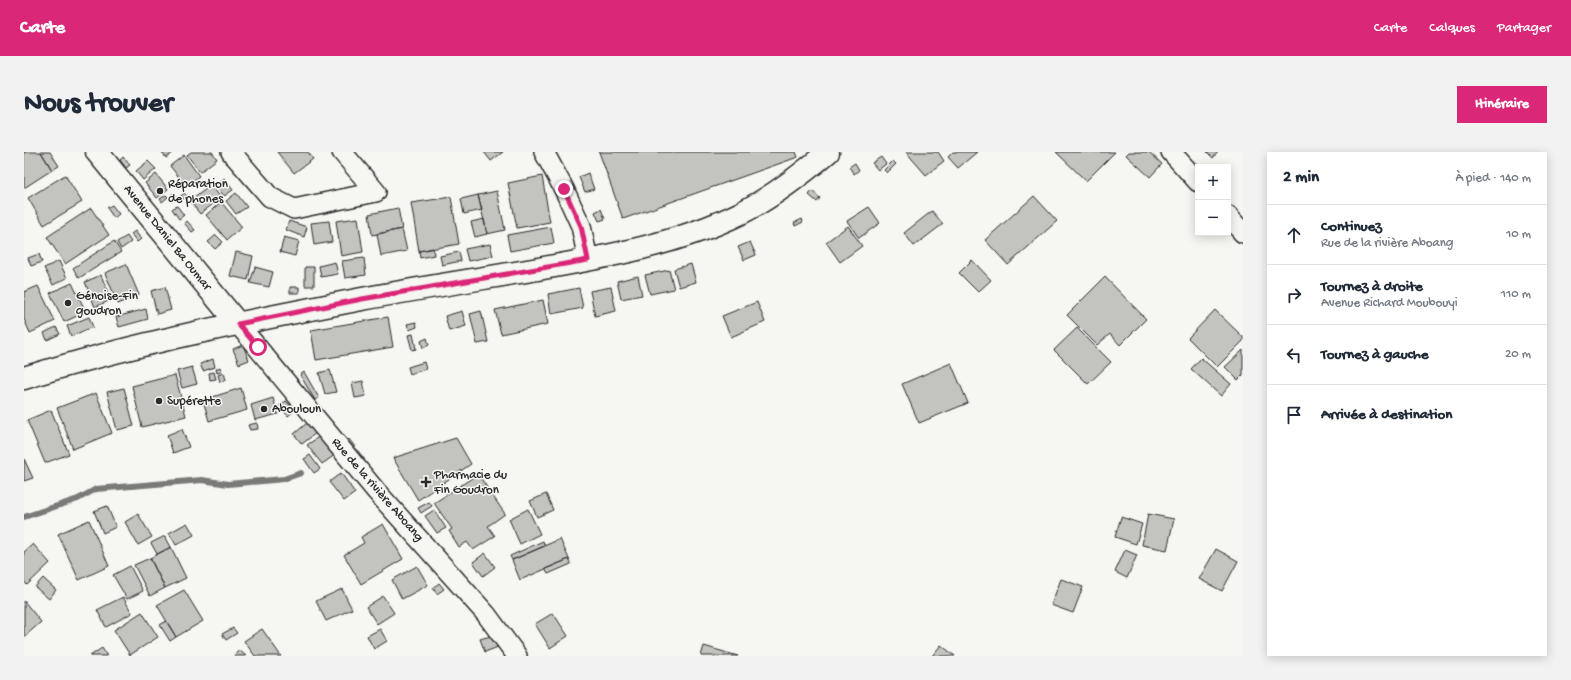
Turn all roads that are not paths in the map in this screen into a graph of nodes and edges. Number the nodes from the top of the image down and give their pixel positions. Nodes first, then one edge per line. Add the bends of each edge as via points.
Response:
1 (97, 152) edge
2 (231, 152) edge
3 (342, 152) edge
4 (544, 152) edge
5 (828, 152) edge
6 (1171, 152) edge
7 (1195, 179) edge
8 (1231, 219) edge
9 (1243, 233) edge
10 (588, 260) junction
11 (238, 324) junction
12 (24, 378) edge
13 (517, 656) edge

1 - 11 street, Avenue Daniel Ba Oumar
2 - 3 street via 270,197 294,209 376,192
4 - 10 street via 581,226
5 - 10 street via 792,182 742,212 709,227 660,243
6 - 7 street
8 - 9 street
10 - 11 street via 362,299
11 - 12 street via 130,347
11 - 13 street, Rue de la rivière Aboang via 376,491 486,614

